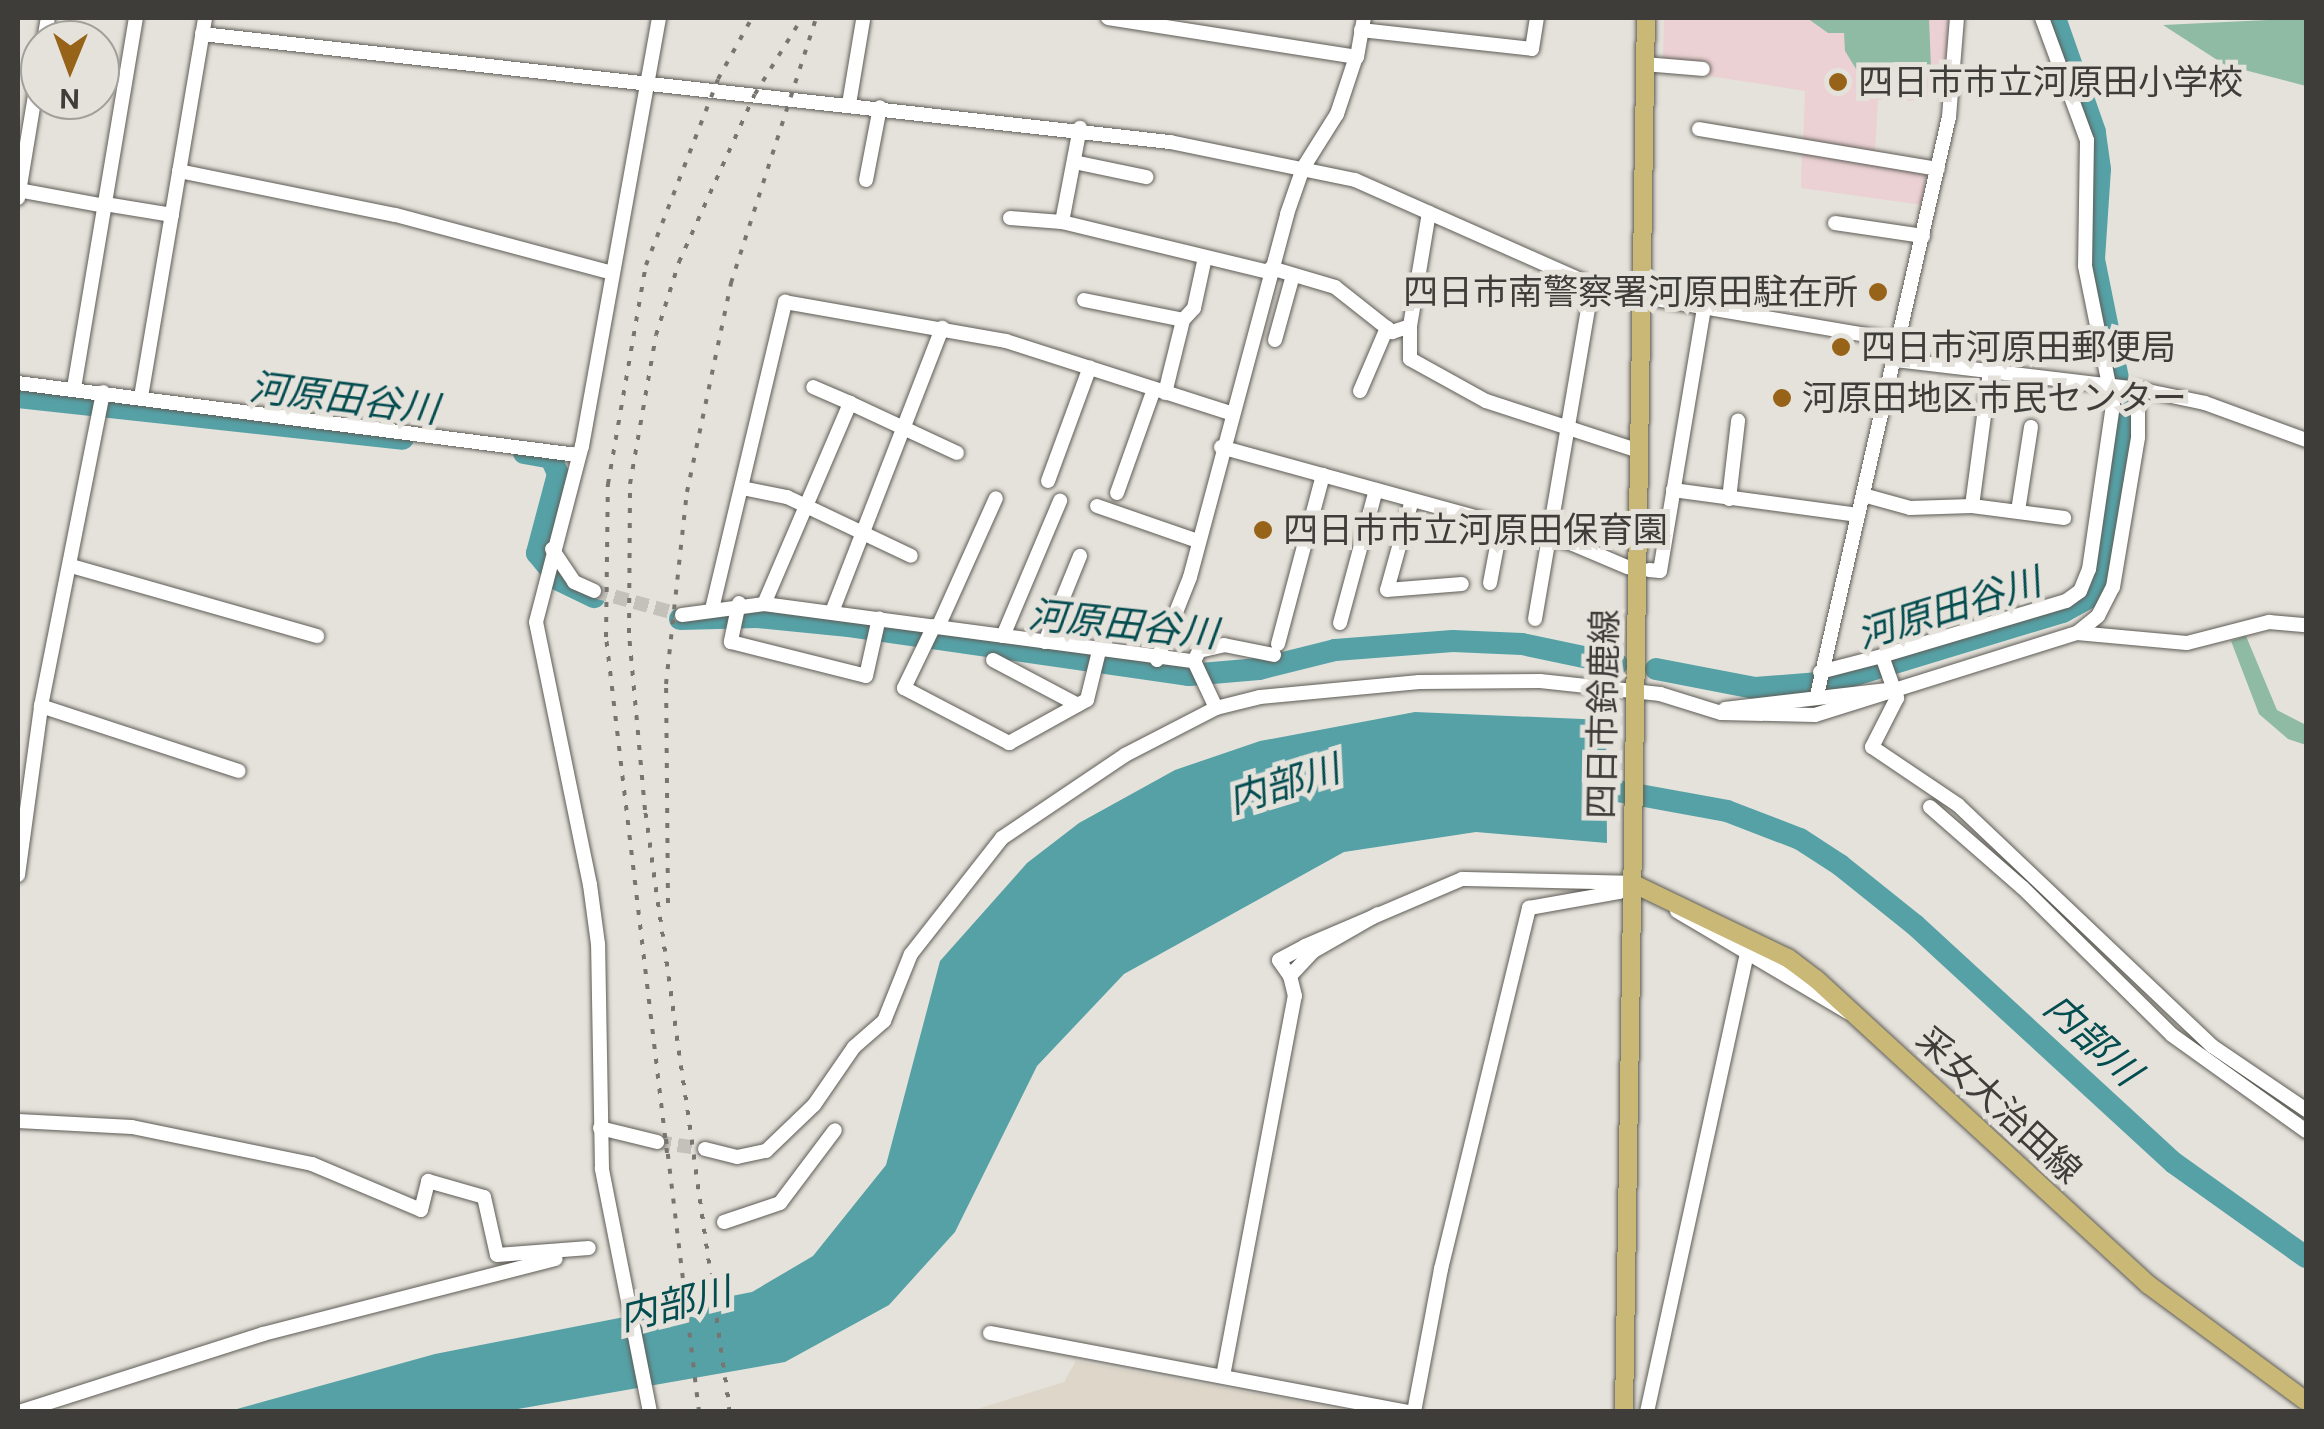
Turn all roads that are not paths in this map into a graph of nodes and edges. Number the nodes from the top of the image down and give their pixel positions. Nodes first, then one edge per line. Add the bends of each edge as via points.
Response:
1 (136, 18) edge
2 (205, 18) edge
3 (659, 18) edge
4 (1108, 18) edge
5 (1126, 18) edge
6 (1537, 18) edge
7 (1646, 18) edge
8 (1956, 18) edge
9 (2042, 18) edge
10 (862, 20) dead end
11 (1362, 24) edge
12 (202, 34) junction
13 (1356, 57) junction
14 (1646, 64) junction
15 (1703, 69) dead end
16 (649, 82) junction
17 (849, 104) junction
18 (880, 107) junction
19 (30, 120) edge
20 (1080, 128) junction
21 (1699, 129) dead end
22 (1074, 162) junction
23 (1303, 168) junction
24 (1938, 169) junction
25 (180, 171) junction
26 (1146, 177) dead end
27 (866, 180) dead end
28 (18, 190) edge
29 (18, 198) edge
30 (105, 205) junction
31 (1429, 213) junction
32 (172, 215) junction
33 (1010, 218) dead end
34 (1062, 222) junction
35 (1835, 224) dead end
36 (1923, 236) junction
37 (1205, 256) junction
38 (1270, 270) junction
39 (612, 273) junction
40 (1293, 275) junction
41 (1592, 287) junction
42 (1642, 296) junction
43 (1084, 300) dead end
44 (1704, 308) junction
45 (1182, 320) junction
46 (1410, 326) junction
47 (942, 328) junction
48 (1386, 328) junction
49 (1275, 340) dead end
50 (1900, 341) junction
51 (1896, 360) junction
52 (1090, 367) junction
53 (1990, 371) junction
54 (18, 383) edge
55 (813, 387) dead end
56 (74, 388) junction
57 (2124, 389) junction
58 (1160, 391) junction
59 (1360, 391) dead end
60 (141, 398) junction
61 (101, 401) junction
62 (850, 404) junction
63 (1230, 413) junction
64 (1738, 421) dead end
65 (2031, 428) dead end
66 (908, 429) junction
67 (1570, 431) junction
68 (2306, 440) edge
69 (1221, 446) junction
70 (1640, 451) junction
71 (957, 454) dead end
72 (577, 455) junction
73 (1323, 475) junction
74 (1048, 481) dead end
75 (742, 488) junction
76 (1376, 490) junction
77 (1674, 490) junction
78 (1117, 493) dead end
79 (1864, 495) junction
80 (996, 498) dead end
81 (1728, 498) junction
82 (1412, 500) junction
83 (1060, 501) dead end
84 (806, 506) junction
85 (1097, 506) dead end
86 (1972, 506) junction
87 (2018, 511) junction
88 (1858, 514) junction
89 (2064, 518) dead end
90 (1501, 525) junction
91 (864, 532) junction
92 (1552, 539) junction
93 (1198, 541) junction
94 (911, 556) dead end
95 (1080, 556) dead end
96 (549, 560) junction
97 (70, 566) junction
98 (1627, 568) dead end
99 (1649, 570) dead end
100 (1462, 584) dead end
101 (1490, 584) dead end
102 (594, 591) tunnel mouth
103 (764, 604) junction
104 (712, 609) junction
105 (737, 612) junction
106 (832, 612) junction
107 (682, 615) tunnel mouth
108 (1534, 619) dead end
109 (1340, 623) dead end
110 (2306, 624) edge
111 (877, 625) junction
112 (934, 632) junction
113 (2076, 634) junction
114 (317, 636) dead end
115 (1004, 636) junction
116 (1045, 642) junction
117 (1098, 654) junction
118 (993, 660) dead end
119 (1157, 660) junction
120 (1884, 662) junction
121 (1199, 672) junction
122 (1818, 683) junction
123 (1892, 690) junction
124 (1634, 696) junction
125 (1078, 705) junction
126 (41, 706) junction
127 (1216, 708) junction
128 (1721, 713) junction
129 (238, 771) dead end
130 (1930, 808) dead end
131 (18, 875) edge
132 (1632, 883) junction
133 (1662, 892) junction
134 (1746, 958) junction
135 (1858, 1016) junction
136 (2306, 1110) edge
137 (18, 1121) edge
138 (600, 1128) junction
139 (834, 1130) dead end
140 (2306, 1130) edge
141 (657, 1142) tunnel mouth
142 (705, 1149) tunnel mouth
143 (724, 1222) dead end
144 (614, 1241) junction
145 (589, 1248) junction
146 (990, 1333) dead end
147 (1222, 1376) junction
148 (2306, 1401) edge
149 (19, 1412) edge
150 (650, 1412) edge
151 (1412, 1412) edge
152 (1624, 1412) edge
153 (1647, 1412) edge

1 - 30 street
2 - 12 street
3 - 16 street
4 - 5 street
5 - 13 street
6 - 11 street via 1532,49
7 - 14 main road, 四日市鈴鹿線
8 - 24 street via 1954,85
9 - 57 street via 2087,140 2086,266
10 - 17 street
11 - 13 street
12 - 16 street
12 - 25 street
13 - 23 street via 1338,114
14 - 15 street
14 - 42 main road, 四日市鈴鹿線
16 - 17 street
16 - 39 street
17 - 18 street
18 - 20 street
18 - 27 street
19 - 28 street
20 - 22 street
20 - 23 street
21 - 24 street
22 - 26 street
22 - 34 street
23 - 31 street via 1355,180
23 - 38 street
24 - 36 street
25 - 32 street
25 - 39 street via 396,216
28 - 29 street
28 - 30 street
30 - 32 street
30 - 56 street
31 - 41 street
31 - 46 street
32 - 60 street
33 - 34 street
34 - 37 street
35 - 36 street
36 - 50 street
37 - 38 street
37 - 45 street via 1194,308
38 - 40 street
38 - 63 street
39 - 72 street
40 - 48 street via 1335,288
40 - 49 street
41 - 42 street
41 - 67 street
42 - 44 street
42 - 70 main road, 四日市鈴鹿線
43 - 45 street
44 - 50 street
44 - 77 street
45 - 58 street
46 - 48 street
46 - 67 street via 1410,359 1486,400
47 - 52 street
47 - 66 street
47 - 75 street via 785,302
48 - 59 street
50 - 51 street
51 - 53 street
51 - 79 street
52 - 58 street
52 - 74 street
53 - 57 street
53 - 86 street
54 - 56 street
55 - 62 street
56 - 61 street
57 - 68 street via 2206,403
57 - 113 street via 2138,438 2113,587 2098,616
57 - 120 street via 2080,592
58 - 63 street
58 - 78 street
60 - 61 street
60 - 72 street
61 - 97 street
62 - 66 street
62 - 84 street
63 - 69 street
64 - 81 street
65 - 87 street
66 - 71 street
66 - 91 street
67 - 70 street
67 - 92 street
69 - 73 street
69 - 93 street
70 - 124 main road, 四日市鈴鹿線
72 - 96 street
73 - 76 street
73 - 121 street via 1276,649 1224,644 1200,652
75 - 84 street
75 - 104 street
76 - 82 street
76 - 109 street
77 - 81 street
77 - 99 street via 1660,571
79 - 86 street via 1910,508
79 - 88 street
80 - 112 street
81 - 88 street
82 - 90 street
82 - 100 street via 1387,590
83 - 115 street
84 - 91 street
84 - 103 street
85 - 93 street
86 - 87 street
87 - 89 street
88 - 122 street
90 - 92 street
90 - 101 street
91 - 94 street
91 - 106 street
92 - 98 street
92 - 108 street
93 - 119 street
95 - 116 street
96 - 102 street
96 - 138 street via 536,622 598,944
97 - 114 street
97 - 126 street
103 - 105 street
103 - 106 street
104 - 105 street
104 - 107 street
105 - 111 street via 731,642 866,676
106 - 111 street
110 - 113 street via 2269,622 2187,642
111 - 112 street
112 - 115 street
112 - 125 street via 904,688 1009,743
113 - 123 street
115 - 116 street
116 - 117 street
117 - 119 street
117 - 125 street via 1087,700
118 - 125 street
119 - 121 street
120 - 122 street
120 - 123 street
121 - 127 street
122 - 123 street
122 - 128 street
123 - 128 street via 1815,715
123 - 136 street via 1897,698 1872,747 1958,805 2212,1046
124 - 127 street via 1540,682 1419,682 1260,697
124 - 128 street
124 - 132 main road, 四日市鈴鹿線
126 - 129 street
126 - 131 street
127 - 142 street via 1125,755 1002,838 912,954 884,1021 854,1047 814,1104 766,1151 737,1156
130 - 140 street via 2023,888 2172,1036
132 - 133 main road, 采女大治田線
132 - 147 street via 1462,880 1378,914 1312,952 1290,976 1295,996
132 - 151 street via 1620,892 1529,908
132 - 152 main road, 四日市鈴鹿線
133 - 134 street via 1673,908
133 - 135 main road, 采女大治田線 via 1788,958
134 - 135 street
134 - 153 street
135 - 148 main road, 采女大治田線 via 2149,1285
137 - 145 street via 132,1127 312,1164 421,1210 428,1181 442,1184 484,1197 498,1255
138 - 141 street
138 - 144 street
139 - 143 street via 780,1203
144 - 145 street
144 - 150 street
145 - 149 street via 263,1334
146 - 147 street
147 - 151 street

